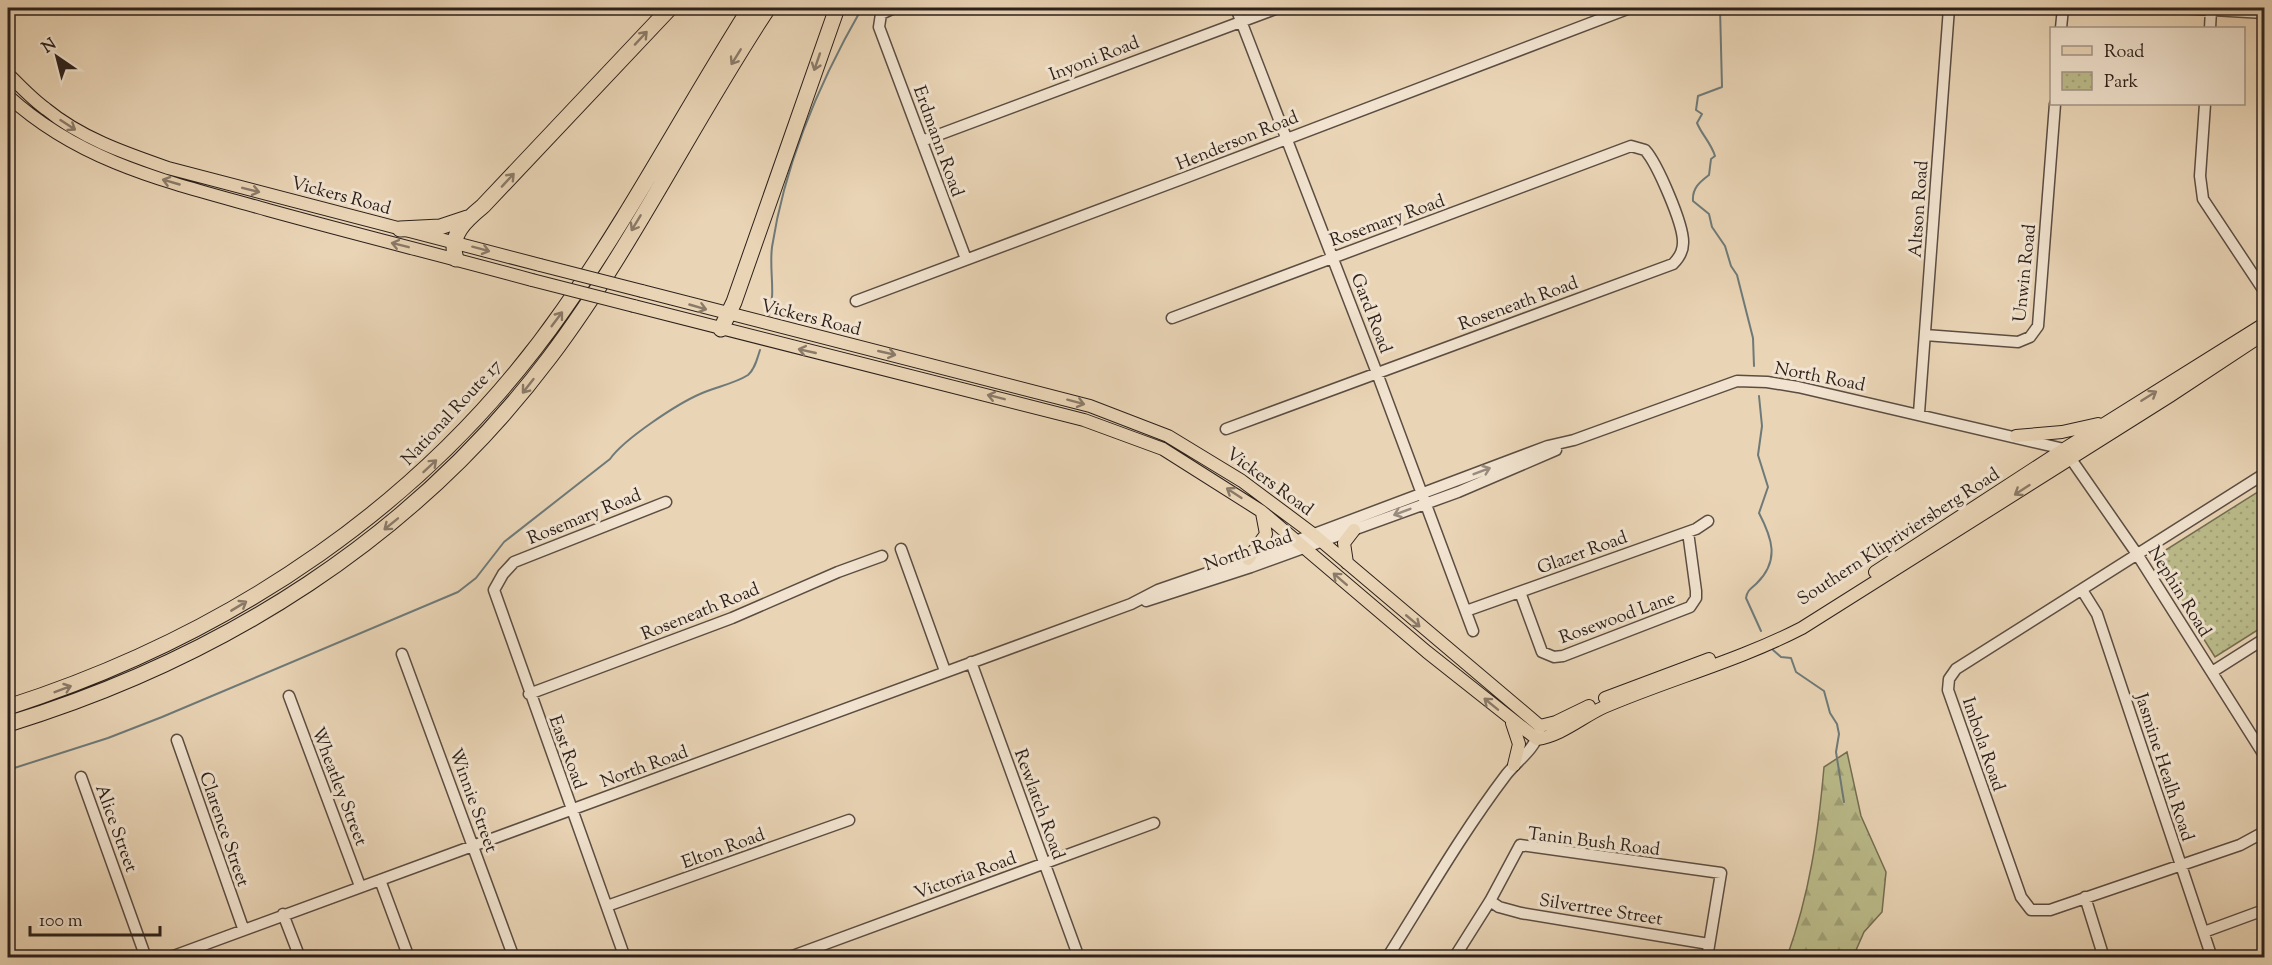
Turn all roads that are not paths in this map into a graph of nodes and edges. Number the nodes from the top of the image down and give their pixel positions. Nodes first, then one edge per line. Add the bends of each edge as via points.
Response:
1 (670, 8) edge
2 (750, 8) edge
3 (768, 8) edge
4 (837, 8) edge
5 (894, 8) edge
6 (1236, 8) edge
7 (1278, 8) edge
8 (1630, 8) edge
9 (1949, 8) edge
10 (2063, 8) edge
11 (2179, 8) edge
12 (2224, 9) edge
13 (2211, 10) junction
14 (2265, 13) edge
15 (1241, 20) junction
16 (2061, 27) edge
17 (2210, 27) edge
18 (8, 74) edge
19 (8, 96) edge
20 (2055, 105) edge
21 (2205, 105) edge
22 (1287, 138) junction
23 (922, 141) junction
24 (1613, 152) joint
25 (469, 217) junction
26 (400, 229) junction
27 (454, 242) junction
28 (1333, 258) junction
29 (456, 259) junction
30 (966, 259) junction
31 (2265, 291) edge
32 (856, 300) dead end
33 (1172, 318) dead end
34 (724, 322) junction
35 (2265, 324) edge
36 (1924, 334) junction
37 (2265, 334) edge
38 (1377, 373) junction
39 (1919, 413) junction
40 (2116, 417) junction
41 (1226, 429) dead end
42 (2016, 436) junction
43 (2067, 453) junction
44 (2265, 474) edge
45 (1424, 498) junction
46 (666, 502) dead end
47 (1261, 511) junction
48 (1708, 521) dead end
49 (1354, 530) junction
50 (1946, 531) junction
51 (1688, 532) junction
52 (1317, 538) junction
53 (1301, 544) junction
54 (901, 549) dead end
55 (2137, 554) junction
56 (882, 556) dead end
57 (1248, 559) junction
58 (514, 562) joint
59 (1347, 563) junction
60 (2082, 590) junction
61 (1520, 592) junction
62 (1131, 604) junction
63 (1466, 611) junction
64 (1473, 631) dead end
65 (2265, 639) edge
66 (402, 654) dead end
67 (971, 662) junction
68 (945, 671) junction
69 (2212, 672) junction
70 (529, 694) junction
71 (289, 696) dead end
72 (8, 707) edge
73 (1511, 721) junction
74 (8, 724) edge
75 (1540, 726) junction
76 (1537, 739) junction
77 (177, 740) dead end
78 (2265, 755) edge
79 (1514, 765) junction
80 (81, 777) dead end
81 (572, 810) junction
82 (849, 820) dead end
83 (1154, 822) dead end
84 (2265, 832) edge
85 (473, 847) junction
86 (1045, 864) junction
87 (2180, 864) junction
88 (380, 880) junction
89 (360, 886) junction
90 (2085, 897) junction
91 (1490, 901) junction
92 (607, 906) junction
93 (2265, 910) edge
94 (284, 914) junction
95 (243, 928) junction
96 (2204, 932) junction
97 (1709, 944) junction
98 (192, 953) edge
99 (146, 957) edge
100 (168, 957) edge
101 (300, 957) edge
102 (409, 957) edge
103 (514, 957) edge
104 (625, 957) edge
105 (787, 957) edge
106 (1079, 957) edge
107 (1388, 957) edge
108 (1454, 957) edge
109 (1707, 957) edge
110 (2104, 957) edge
111 (2212, 957) edge

25 -> 1 highway via 483,207
72 -> 2 highway, National Route 17 via 106,672 223,616 341,541 430,465 471,425 563,311 624,218
3 -> 74 highway via 577,318 514,403 452,471 373,539 257,617 139,675
4 -> 34 highway
5 - 23 street, Erdmann Road via 881,14 881,34
6 - 15 street, Gard Road
7 - 15 street, Inyoni Road
8 - 22 street, Henderson Road
9 - 36 street, Altson Road
10 - 16 street
11 - 13 street
12 - 13 street
12 - 14 street
13 - 17 street
15 - 22 street, Gard Road
15 - 23 street, Inyoni Road
18 -> 26 main road, Vickers Road via 46,110 117,150 168,168
29 -> 19 main road, Vickers Road via 127,168 57,135
20 - 36 street, Unwin Road via 2035,332 2018,342
21 - 31 street via 2199,176 2203,199
22 - 28 street, Gard Road
22 - 30 street, Henderson Road
23 - 30 street, Erdmann Road
24 - 28 street, Rosemary Road
24 - 38 street, Roseneath Road via 1635,146 1645,150 1654,162 1683,239 1676,261
25 - 26 highway via 440,227
25 - 27 highway
26 - 27 main road, Vickers Road
27 - 29 highway
27 -> 34 main road, Vickers Road, bridge via 642,291
28 - 33 street, Rosemary Road
28 - 38 street, Gard Road
29 - 34 main road, Vickers Road, bridge via 634,306
30 - 32 street, Henderson Road
47 -> 34 main road, Vickers Road via 1169,452 1114,430
34 -> 52 main road, Vickers Road via 954,370 1135,421 1194,450
40 -> 35 main road, Southern Klipriviersberg Road
36 - 39 street, Altson Road
37 - 43 main road, Southern Klipriviersberg Road
38 - 41 street, Roseneath Road
38 - 45 street, Gard Road
39 - 42 street, North Road
39 - 45 street, North Road via 1798,387 1744,381 1716,387 1548,446
40 - 42 main road via 2077,429
40 - 43 main road, Southern Klipriviersberg Road
42 - 43 street, North Road
43 - 50 main road, Southern Klipriviersberg Road
43 - 55 street, Nephin Road
44 - 55 street, Imbola Road
45 -> 49 street, North Road
45 - 52 street, North Road
45 - 63 street, Gard Road
46 - 58 street, Rosemary Road
47 - 53 main road, Vickers Road
47 - 57 main road via 1266,534
48 - 51 street, Glazer Road
49 - 52 street, North Road
49 - 59 main road via 1344,543
50 - 75 main road, Southern Klipriviersberg Road via 1776,633
50 - 76 main road, Southern Klipriviersberg Road via 1778,640 1605,707 1555,734
51 - 61 street, Glazer Road
51 - 61 street, Rosewood Lane via 1696,591 1690,607 1563,656 1542,652
52 - 53 street, North Road
52 - 59 main road, Vickers Road
53 - 57 street, North Road
53 - 62 street, North Road via 1168,595
73 -> 53 main road, Vickers Road
54 - 68 street
55 - 60 street, Imbola Road
55 - 69 street, Nephin Road
56 - 70 street, Roseneath Road via 732,618
57 - 62 street, North Road via 1158,590
58 - 70 street, East Road via 498,581 494,595
59 -> 75 main road, Vickers Road
60 - 87 street, Jasmine Healh Road via 2097,614
60 - 90 street, Imbola Road via 1954,670 1948,687 2021,897 2031,910 2050,910
61 - 63 street, Glazer Road
62 - 67 street, North Road
63 - 64 street, Gard Road
65 - 69 street
66 - 85 street, Winnie Street
67 - 68 street, North Road
67 - 86 street, Rewlatch Road
68 - 81 street, North Road
69 - 78 street, Nephin Road
70 - 81 street, East Road
71 - 89 street, Wheatley Street
73 - 76 main road, Vickers Road
73 - 79 main road via 1519,744
75 - 76 street, Southern Klipriviersberg Road
76 - 79 street, Southern Klipriviersberg Road
77 - 95 street, Clarence Street
79 - 107 street, Southern Klipriviersberg Road via 1480,810
80 - 99 street, Alice Street
81 - 85 street, North Road
81 - 92 street, East Road
82 - 92 street, Elton Road
83 - 86 street, Victoria Road
84 - 87 street via 2240,845
85 - 88 street, North Road
85 - 103 street, Winnie Street
86 - 105 street, Victoria Road
86 - 106 street, Rewlatch Road
87 - 90 street
87 - 96 street, Jasmine Healh Road
88 - 89 street, North Road
88 - 102 street
89 - 94 street, North Road
90 - 110 street
91 - 97 street, Silvertree Street via 1521,913
91 - 97 street, Tanin Bush Road via 1520,845 1721,873
91 - 108 street, Tanin Bush Road
92 - 104 street, East Road
93 - 96 street
94 - 95 street, North Road
94 - 101 street
95 - 98 street, North Road
96 - 111 street, Jasmine Healh Road
97 - 109 street
98 - 100 street, North Road

